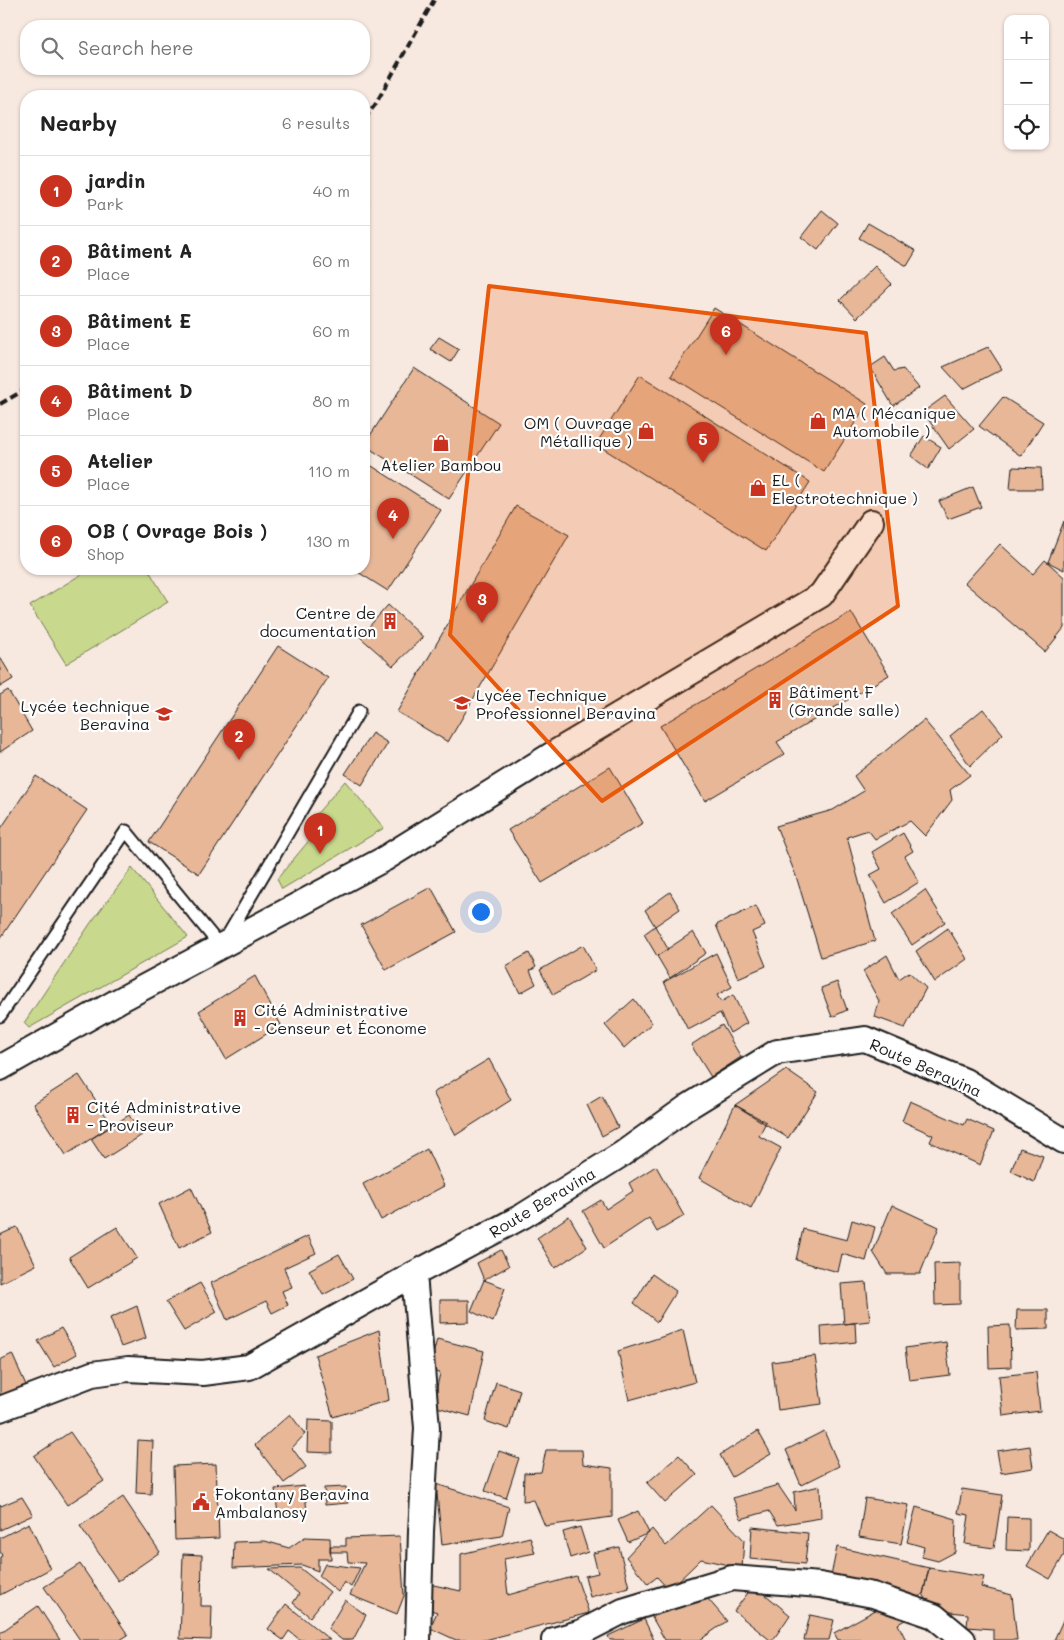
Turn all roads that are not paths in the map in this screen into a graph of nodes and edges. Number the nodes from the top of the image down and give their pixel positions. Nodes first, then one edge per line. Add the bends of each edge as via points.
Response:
1 (871, 522) dead end
2 (359, 711) dead end
3 (221, 947) junction
4 (0, 1016) edge
5 (0, 1068) edge
6 (1064, 1141) edge
7 (414, 1274) junction
8 (0, 1409) edge
9 (418, 1640) edge
10 (554, 1640) edge
11 (963, 1640) edge

1 - 3 street via 821,595 384,859
2 - 3 lane
3 - 4 lane via 126,831
3 - 5 street
6 - 7 street, Route Beravina via 965,1080 865,1039 777,1052 523,1216
7 - 8 street, Route Beravina via 249,1366 203,1373 128,1369 92,1374
7 - 9 street via 426,1428
10 - 11 street via 582,1632 623,1611 732,1578 820,1585 873,1595 934,1616

